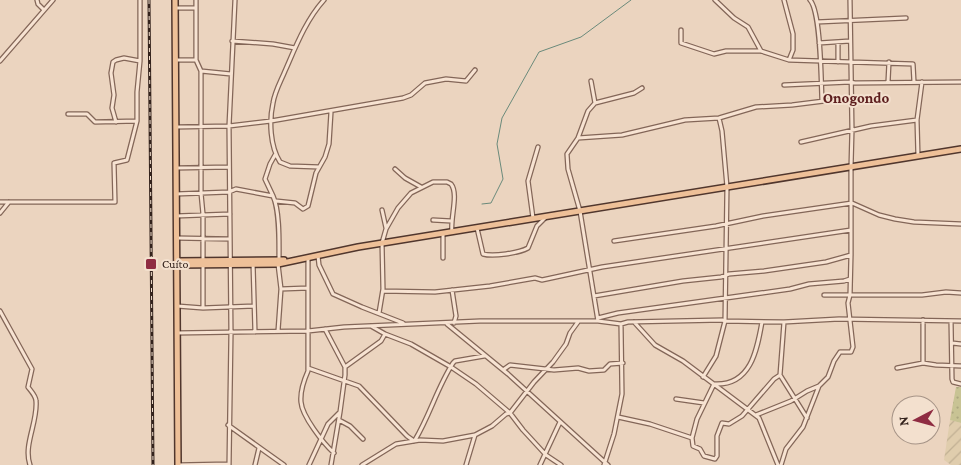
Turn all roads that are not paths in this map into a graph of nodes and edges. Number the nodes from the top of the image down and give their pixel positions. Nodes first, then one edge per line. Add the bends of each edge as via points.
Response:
1 (37, 0) edge
2 (52, 0) edge
3 (140, 0) edge
4 (175, 0) edge
5 (196, 0) edge
6 (235, 0) edge
7 (324, 0) edge
8 (715, 0) edge
9 (784, 0) edge
10 (810, 0) edge
11 (850, 0) edge
12 (174, 8) junction
13 (197, 8) junction
14 (43, 9) junction
15 (906, 18) dead end
16 (850, 20) junction
17 (817, 22) junction
18 (681, 30) dead end
19 (232, 41) junction
20 (850, 41) junction
21 (838, 42) junction
22 (819, 43) junction
23 (295, 48) junction
24 (761, 51) junction
25 (175, 60) junction
26 (196, 60) junction
27 (789, 60) junction
28 (0, 61) edge
29 (140, 61) junction
30 (820, 61) junction
31 (850, 61) junction
32 (838, 62) junction
33 (889, 62) junction
34 (475, 70) dead end
35 (201, 71) junction
36 (230, 74) junction
37 (591, 81) dead end
38 (850, 82) junction
39 (888, 82) junction
40 (914, 82) junction
41 (922, 82) junction
42 (961, 82) edge
43 (821, 84) junction
44 (784, 85) dead end
45 (642, 88) dead end
46 (822, 100) junction
47 (851, 101) junction
48 (595, 103) junction
49 (331, 112) junction
50 (68, 114) dead end
51 (719, 118) junction
52 (916, 120) junction
53 (271, 121) junction
54 (116, 122) junction
55 (137, 122) junction
56 (202, 126) junction
57 (229, 126) junction
58 (176, 127) junction
59 (852, 130) junction
60 (578, 138) junction
61 (802, 142) dead end
62 (538, 147) dead end
63 (961, 149) edge
64 (275, 155) junction
65 (918, 156) junction
66 (201, 167) junction
67 (229, 167) junction
68 (319, 167) junction
69 (851, 167) junction
70 (176, 168) junction
71 (395, 169) dead end
72 (421, 187) junction
73 (727, 187) junction
74 (229, 192) junction
75 (201, 193) junction
76 (176, 194) junction
77 (273, 196) junction
78 (276, 201) junction
79 (0, 202) edge
80 (9, 202) junction
81 (852, 203) junction
82 (382, 210) dead end
83 (580, 211) junction
84 (0, 212) edge
85 (202, 214) junction
86 (230, 214) junction
87 (176, 216) junction
88 (545, 217) junction
89 (533, 219) junction
90 (433, 220) dead end
91 (451, 221) junction
92 (726, 224) junction
93 (961, 224) edge
94 (477, 228) junction
95 (386, 229) junction
96 (851, 230) junction
97 (452, 232) junction
98 (443, 234) junction
99 (177, 238) junction
100 (202, 238) junction
101 (230, 239) junction
102 (614, 241) dead end
103 (382, 243) junction
104 (725, 249) junction
105 (852, 255) junction
106 (318, 256) junction
107 (308, 258) junction
108 (443, 258) dead end
109 (279, 262) junction
110 (177, 263) junction
111 (203, 263) junction
112 (230, 263) junction
113 (253, 263) junction
114 (589, 270) junction
115 (725, 276) junction
116 (850, 279) junction
117 (308, 288) junction
118 (281, 289) junction
119 (384, 290) junction
120 (452, 290) junction
121 (961, 293) edge
122 (824, 295) dead end
123 (594, 296) junction
124 (850, 296) junction
125 (726, 298) junction
126 (177, 306) junction
127 (254, 306) junction
128 (230, 307) junction
129 (203, 308) junction
130 (0, 311) edge
131 (379, 313) junction
132 (598, 320) junction
133 (851, 320) junction
134 (923, 320) junction
135 (725, 321) junction
136 (762, 321) junction
137 (951, 321) junction
138 (961, 321) edge
139 (578, 322) junction
140 (634, 322) junction
141 (784, 322) junction
142 (446, 323) junction
143 (454, 323) junction
144 (406, 324) junction
145 (620, 324) junction
146 (370, 326) junction
147 (325, 329) junction
148 (278, 331) junction
149 (308, 331) junction
150 (255, 332) junction
151 (177, 333) junction
152 (231, 333) junction
153 (384, 334) junction
154 (952, 343) junction
155 (961, 344) edge
156 (484, 356) junction
157 (622, 363) junction
158 (923, 363) junction
159 (952, 366) junction
160 (961, 366) edge
161 (345, 367) junction
162 (451, 367) junction
163 (308, 368) junction
164 (897, 368) dead end
165 (547, 369) junction
166 (503, 370) junction
167 (780, 375) junction
168 (703, 377) junction
169 (345, 381) junction
170 (714, 384) junction
171 (961, 384) edge
172 (820, 386) junction
173 (527, 393) junction
174 (794, 398) junction
175 (676, 399) dead end
176 (704, 403) junction
177 (748, 408) junction
178 (340, 412) junction
179 (510, 413) junction
180 (756, 415) junction
181 (618, 417) junction
182 (807, 418) junction
183 (339, 420) junction
184 (560, 422) junction
185 (228, 425) junction
186 (475, 435) junction
187 (692, 438) junction
188 (363, 439) dead end
189 (321, 440) junction
190 (414, 441) junction
191 (259, 448) junction
192 (334, 452) junction
193 (546, 455) junction
194 (228, 464) edge
195 (606, 464) edge
196 (30, 465) edge
197 (178, 465) edge
198 (255, 465) edge
199 (284, 465) edge
200 (309, 465) edge
201 (331, 465) edge
202 (362, 465) edge
203 (466, 465) edge
204 (540, 465) edge
205 (561, 465) edge
206 (779, 465) edge

1 - 14 street
2 - 14 street
3 - 29 street
4 - 12 main road
5 - 13 street
6 - 19 street
7 - 23 street
8 - 24 street via 748,27
9 - 27 street via 793,34
10 - 17 street
11 - 16 street
12 - 13 street
12 - 25 main road
13 - 26 street
14 - 28 street
15 - 16 street
16 - 17 street
16 - 20 street
17 - 22 street
18 - 24 street via 680,43 714,54
19 - 23 street
19 - 36 street
20 - 21 street
20 - 31 street
21 - 22 street
21 - 32 street
22 - 30 street
23 - 53 street via 274,96
24 - 27 street
25 - 26 street
25 - 58 main road
26 - 35 street
27 - 30 street
29 - 54 street via 124,58 113,62 112,108
29 - 55 street
30 - 32 street
30 - 43 street
31 - 32 street
31 - 33 street
31 - 38 street
33 - 39 street
33 - 40 street via 913,64
34 - 49 street via 466,81 446,79 425,83 408,96
35 - 36 street
35 - 56 street
36 - 57 street
37 - 48 street
38 - 39 street
38 - 43 street
38 - 47 street
39 - 40 street
40 - 41 street
41 - 42 street
41 - 52 street
43 - 44 street
43 - 46 street
45 - 48 street
46 - 47 street
46 - 51 street via 756,107
47 - 59 street
48 - 60 street
49 - 53 street
49 - 68 street via 329,144
50 - 54 street via 87,114 96,122
51 - 60 street via 685,120 614,136
51 - 73 street
52 - 59 street
52 - 65 street
53 - 57 street
53 - 64 street
54 - 55 street
55 - 80 street via 127,160 114,163 115,202
56 - 57 street
56 - 58 street
56 - 66 street
57 - 67 street
58 - 70 main road
59 - 61 street
59 - 69 street
60 - 83 street via 570,148 567,160
62 - 89 street via 528,181
63 - 65 main road
64 - 68 street via 286,165
64 - 77 street via 265,180
65 - 69 main road
66 - 67 street
66 - 70 street
66 - 75 street
67 - 74 street
68 - 78 street via 306,208
69 - 73 main road
69 - 81 street
70 - 76 main road
71 - 72 street
72 - 91 street via 436,181 451,184 455,192
72 - 95 street via 407,198
73 - 83 main road
73 - 92 street
74 - 75 street
74 - 77 street via 236,189
74 - 86 street
75 - 76 street
75 - 85 street
76 - 87 main road
77 - 78 street
78 - 109 street
79 - 80 street
80 - 84 street
81 - 92 street
81 - 93 street via 895,219
81 - 96 street
82 - 95 street
83 - 88 main road
83 - 114 street
85 - 86 street
85 - 87 street
85 - 100 street
86 - 101 street
87 - 99 main road
88 - 89 main road
88 - 94 street via 537,226 528,248 515,252 483,254
89 - 94 main road
90 - 91 street
91 - 97 street
92 - 102 street
92 - 104 street
94 - 97 main road
95 - 103 street
96 - 104 street
96 - 105 street
97 - 98 main road
98 - 103 main road
98 - 108 street
99 - 100 street
99 - 110 main road
100 - 101 street
100 - 111 street
101 - 112 street
103 - 106 main road
103 - 119 street
104 - 114 street
104 - 115 street
105 - 115 street via 826,262
105 - 116 street
106 - 107 main road
106 - 131 street via 333,294
107 - 109 main road
107 - 117 street
109 - 113 main road
109 - 118 street
110 - 111 main road
110 - 126 main road
111 - 112 main road
111 - 129 street
112 - 113 main road
112 - 128 street
113 - 127 street
114 - 120 street via 542,280 535,278
114 - 123 street
115 - 123 street
115 - 125 street
116 - 124 street
116 - 125 street
117 - 118 street
117 - 149 street
118 - 148 street
119 - 120 street
119 - 131 street
120 - 143 street
121 - 124 street
122 - 124 street
123 - 132 street
124 - 133 street
125 - 132 street via 618,313
125 - 135 street
126 - 129 street
126 - 151 main road
127 - 128 street
127 - 150 street
128 - 129 street
128 - 152 street
130 - 196 street via 32,369 28,388 36,401 28,452
131 - 144 street
132 - 139 street
132 - 145 street
133 - 134 street
133 - 141 street
133 - 172 street via 852,350 840,352
134 - 137 street
134 - 158 street
135 - 136 street
135 - 140 street
135 - 168 street via 716,356
136 - 141 street
136 - 170 street via 754,356 747,370 730,382
137 - 138 street
137 - 154 street
139 - 143 street
139 - 165 street
140 - 145 street
140 - 168 street via 655,345
141 - 167 street
142 - 143 street
142 - 144 street
142 - 156 street
144 - 146 street
145 - 157 street
146 - 147 street
146 - 153 street
147 - 149 street
147 - 161 street
148 - 149 street
148 - 150 street
149 - 163 street
150 - 152 street
151 - 152 street
151 - 197 main road
152 - 185 street
153 - 161 street via 378,344
153 - 162 street via 411,344
154 - 155 street
154 - 159 street
156 - 162 street via 455,361
156 - 166 street
157 - 165 street via 610,364 604,370
157 - 181 street
158 - 159 street
158 - 164 street
159 - 160 street
159 - 171 street via 953,382
161 - 169 street
162 - 179 street
162 - 190 street
163 - 169 street
163 - 189 street via 302,384 301,402
165 - 166 street via 510,365
165 - 173 street
166 - 173 street
167 - 174 street
167 - 177 street
168 - 170 street
169 - 178 street
169 - 190 street via 359,386
170 - 176 street
170 - 177 street
172 - 174 street
172 - 182 street
173 - 179 street
173 - 184 street
174 - 180 street
174 - 182 street
175 - 176 street
176 - 187 street
177 - 180 street
177 - 187 street via 734,422 722,423 715,459 704,456 694,446
178 - 183 street
178 - 189 street via 328,424
179 - 186 street
179 - 193 street
180 - 206 street
181 - 187 street
181 - 195 street
182 - 206 street
183 - 188 street
183 - 192 street
184 - 193 street
184 - 195 street
185 - 191 street
185 - 194 street
186 - 190 street
186 - 203 street
189 - 192 street
189 - 200 street
190 - 202 street via 392,445
191 - 198 street
191 - 199 street
192 - 201 street
193 - 204 street
193 - 205 street
194 - 197 street

